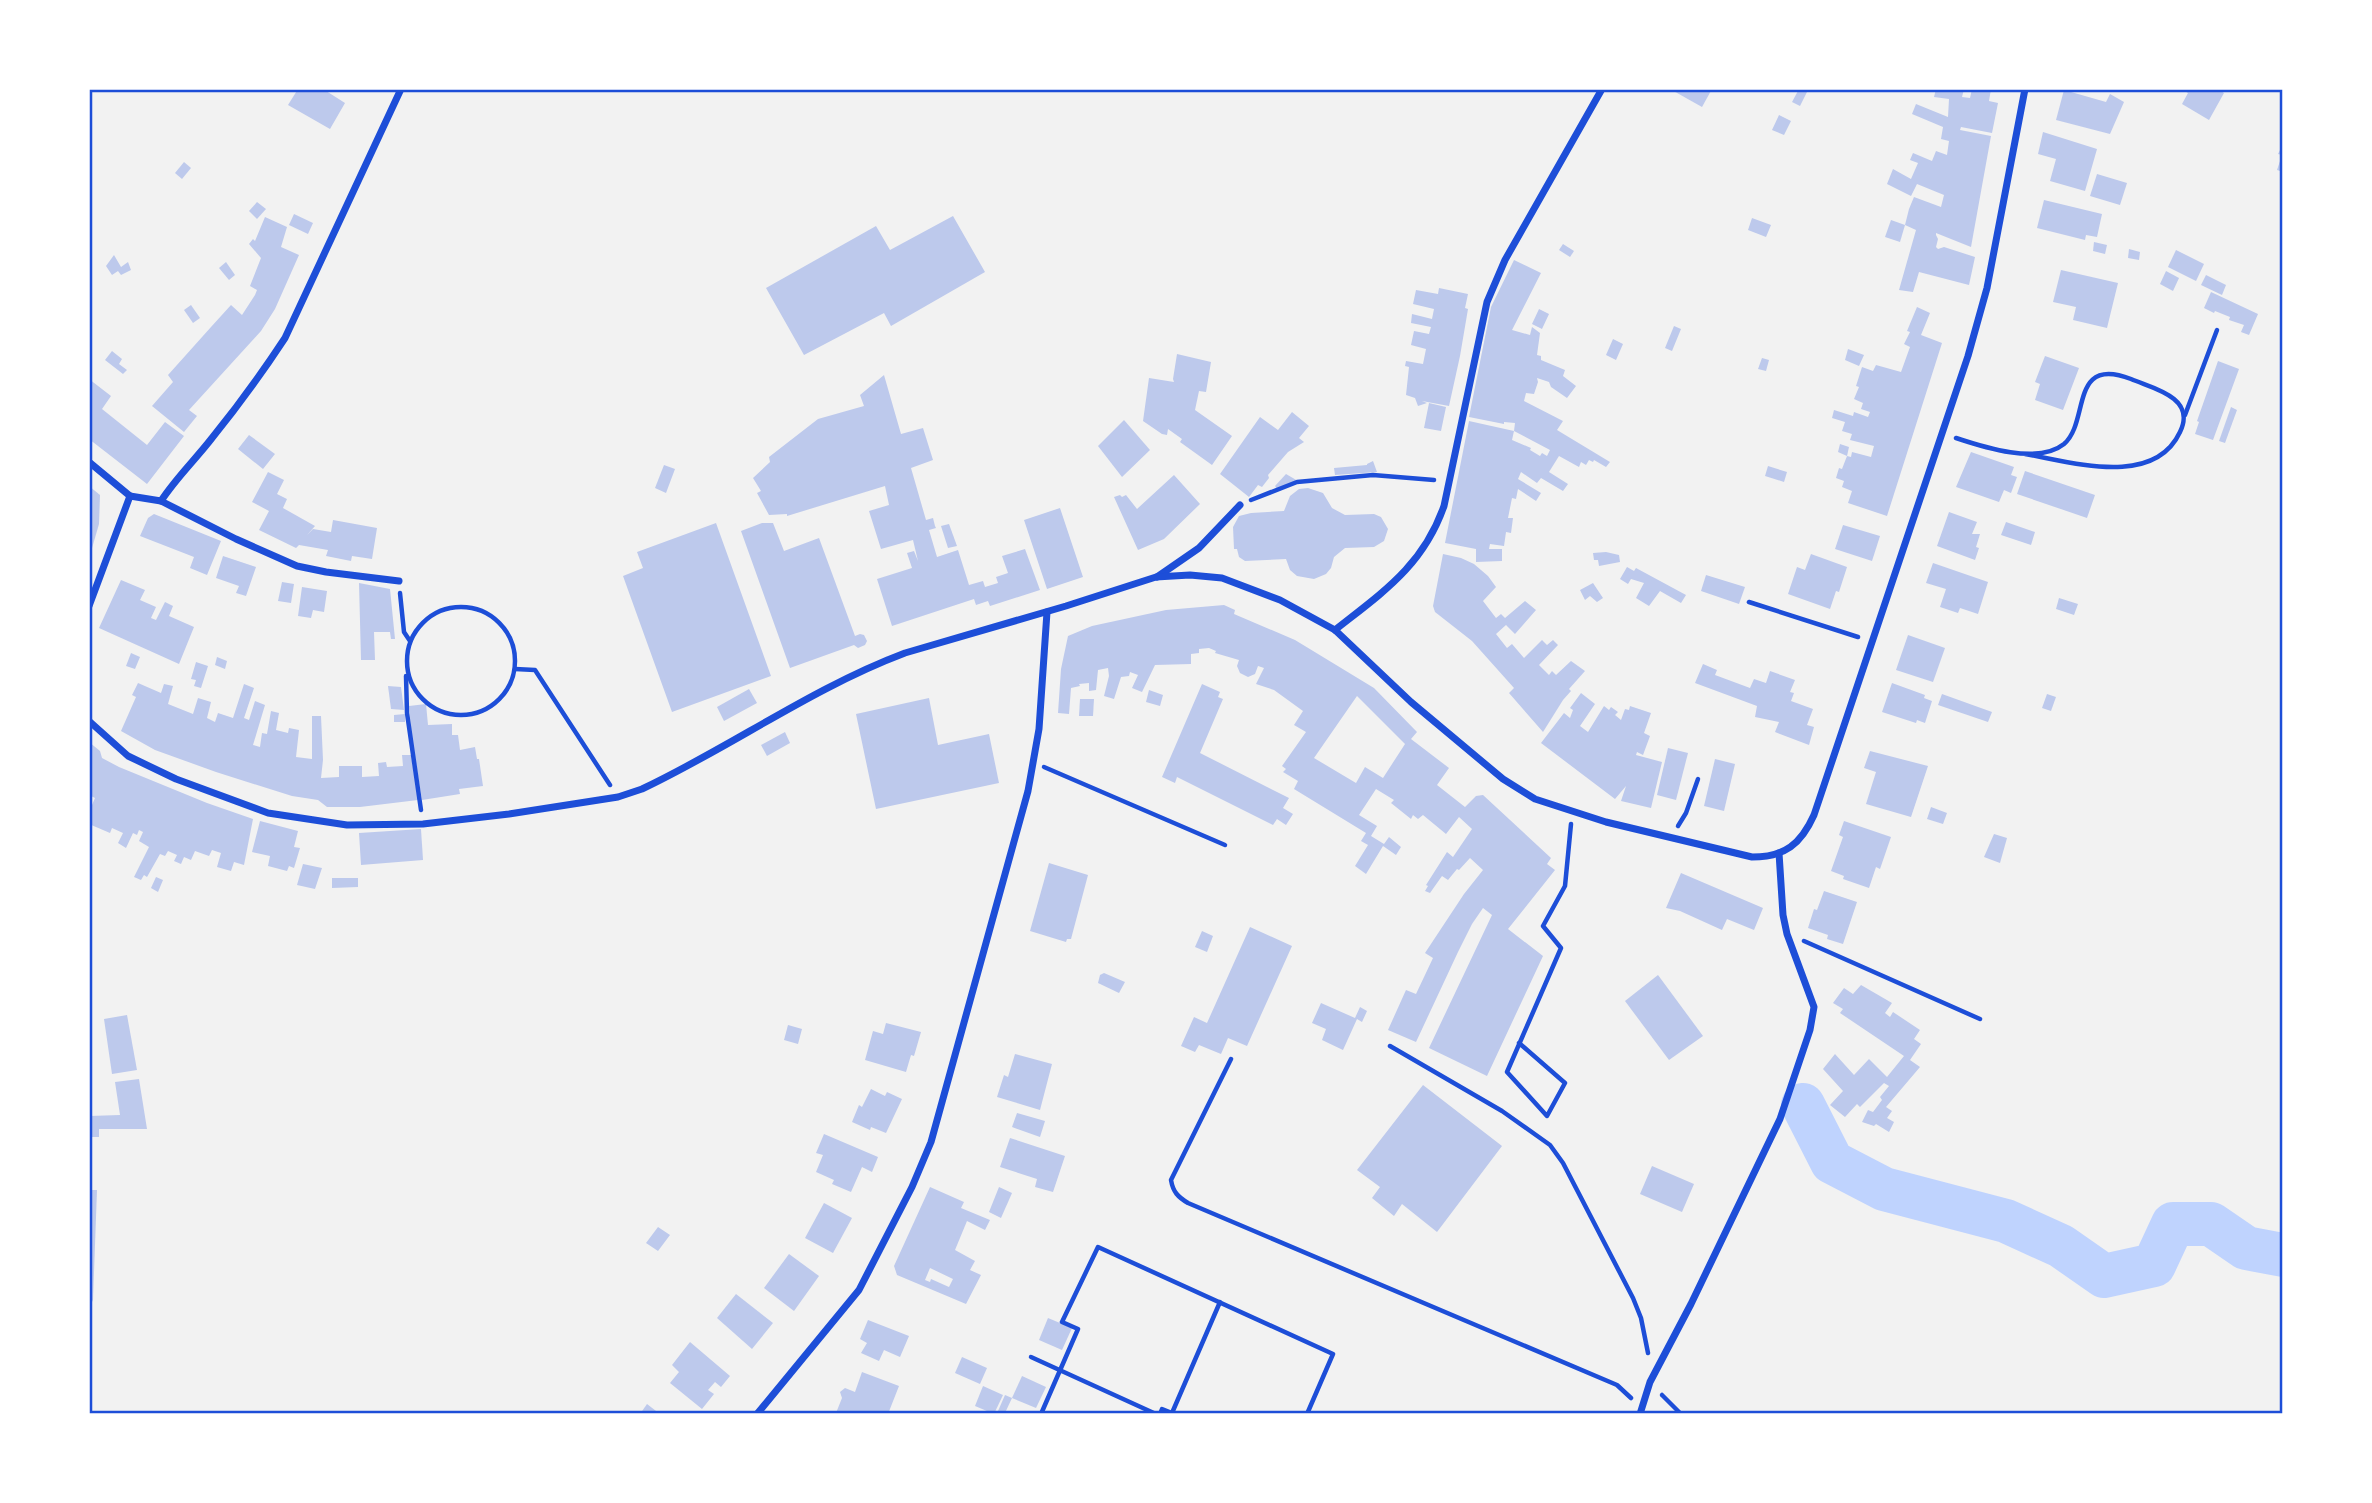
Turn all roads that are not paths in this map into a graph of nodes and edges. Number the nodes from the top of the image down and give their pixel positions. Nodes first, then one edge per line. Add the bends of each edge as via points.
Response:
1 (401, 89) edge
2 (1602, 89) edge
3 (2025, 89) edge
4 (89, 462) edge
5 (130, 496) junction
6 (161, 501) junction
7 (1240, 505) road end
8 (1156, 577) junction
9 (399, 581) road end
10 (89, 606) edge
11 (1046, 612) junction
12 (1335, 629) junction
13 (89, 721) edge
14 (1779, 853) junction
15 (1640, 1413) edge
16 (757, 1414) edge

1 - 6 street via 285,338
2 - 12 street via 1505,260 1487,302 1435,529 1400,579
3 - 14 street via 1987,288 1968,356 1806,831 1796,844
4 - 5 street
5 - 6 street
5 - 10 street
6 - 9 street via 297,566
7 - 8 street via 1199,548
8 - 11 street
8 - 12 street via 1222,578 1280,600
11 - 13 street via 883,661 664,778 618,797 423,824 348,825 268,813 128,756
11 - 16 street via 1034,762 931,1142 859,1290
12 - 14 street via 1411,702 1503,779 1535,799 1752,857
14 - 15 street via 1787,934 1814,1007 1810,1030 1780,1119 1650,1382

